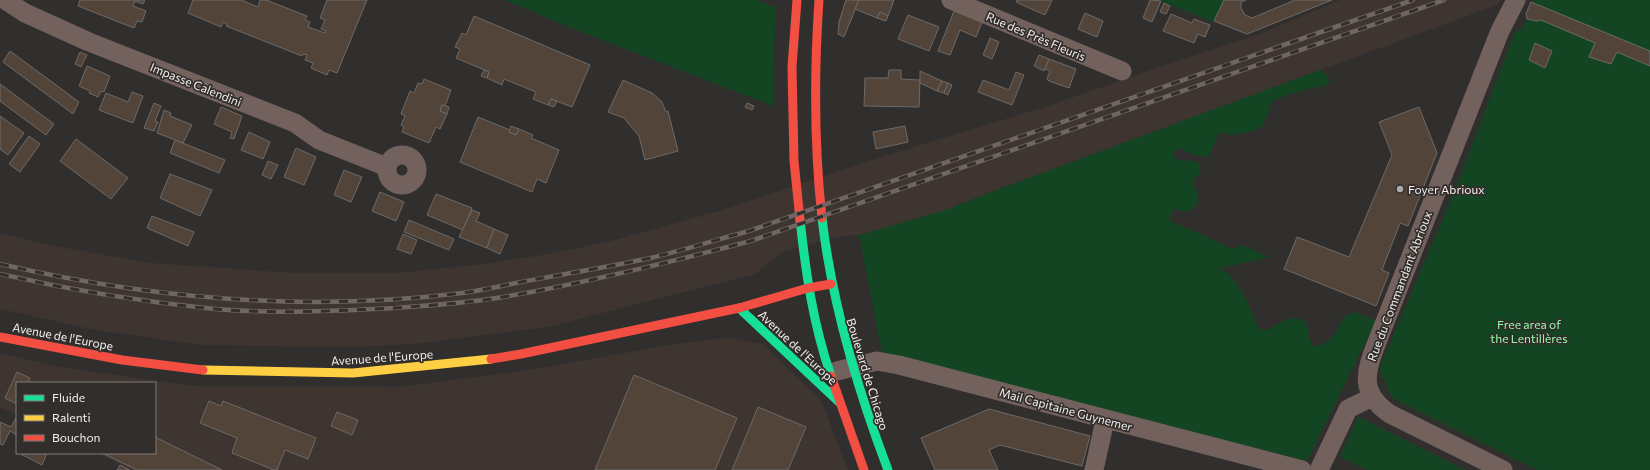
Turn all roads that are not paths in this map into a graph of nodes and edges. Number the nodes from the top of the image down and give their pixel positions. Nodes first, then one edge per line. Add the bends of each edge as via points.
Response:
1 (6, 0) edge
2 (797, 0) edge
3 (819, 0) edge
4 (950, 0) edge
5 (1516, 0) edge
6 (1122, 71) dead end
7 (388, 167) dead end
8 (831, 284) junction
9 (808, 288) junction
10 (739, 308) junction
11 (0, 337) edge
12 (851, 366) junction
13 (830, 373) junction
14 (1372, 397) junction
15 (840, 404) junction
16 (1105, 420) junction
17 (864, 470) edge
18 (888, 470) edge
19 (1094, 470) edge
20 (1302, 470) edge
21 (1319, 470) edge
22 (1503, 470) edge

1 - 7 street, Impasse Calendini via 25,12 82,39 295,123 319,140
2 - 9 main road via 792,67 794,161
3 - 8 main road, Boulevard de Chicago via 815,56 816,165
4 - 6 street, Rue des Près Fleuris
5 - 14 street, Rue du Commandant Abrioux via 1500,31 1370,360 1366,381
8 - 9 main road, Avenue de l'Europe
8 - 12 main road, Boulevard de Chicago
9 - 10 main road, Avenue de l'Europe
9 - 13 main road via 814,320
10 - 11 main road, Avenue de l'Europe via 521,354 462,363 353,373 214,371 122,360
10 - 15 main road, Avenue de l'Europe
12 - 13 street, Mail Capitaine Guynemer
12 - 16 street, Mail Capitaine Guynemer via 877,361 899,364
12 - 18 main road, Boulevard de Chicago
13 - 15 main road
14 - 21 street via 1348,409
14 - 22 street via 1381,409
15 - 17 main road
16 - 19 street
16 - 20 street, Mail Capitaine Guynemer

